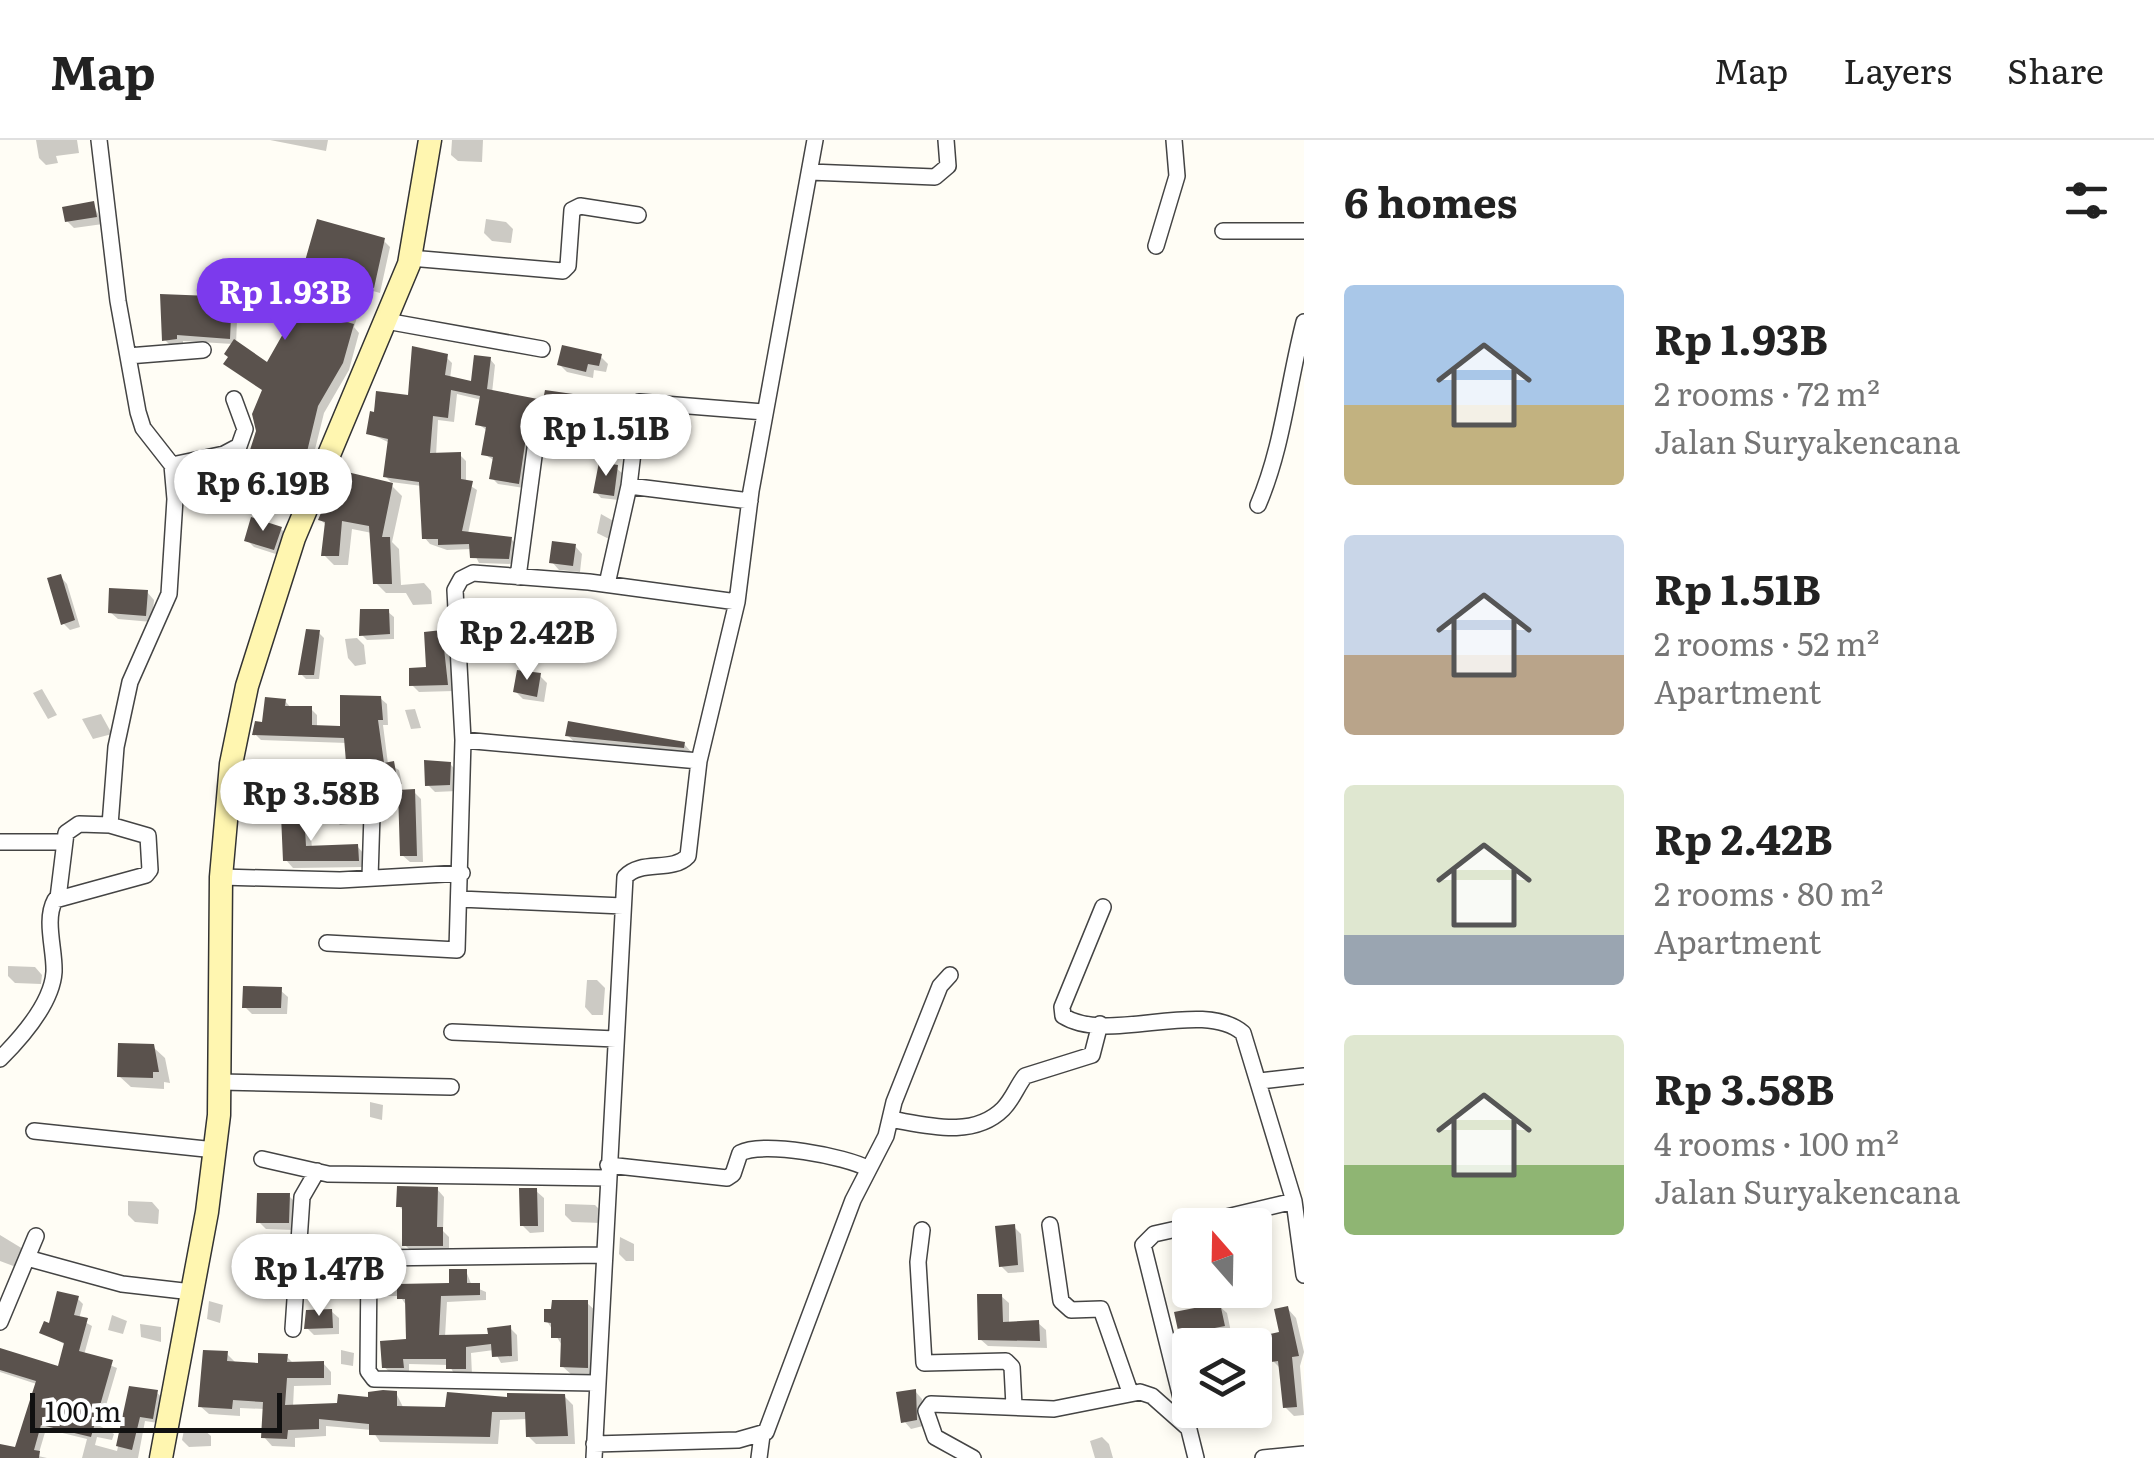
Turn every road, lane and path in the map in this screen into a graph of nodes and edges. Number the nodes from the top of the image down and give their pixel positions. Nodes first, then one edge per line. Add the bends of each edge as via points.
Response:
1 (100, 140) edge
2 (430, 140) edge
3 (814, 140) edge
4 (946, 140) edge
5 (1174, 140) edge
6 (810, 172) junction
7 (638, 215) dead end
8 (1223, 232) dead end
9 (1304, 232) edge
10 (1156, 246) dead end
11 (410, 258) junction
12 (386, 321) junction
13 (1304, 322) edge
14 (542, 349) dead end
15 (203, 350) dead end
16 (1300, 355) edge
17 (128, 356) junction
18 (234, 398) dead end
19 (766, 412) junction
20 (634, 444) junction
21 (172, 465) junction
22 (629, 486) junction
23 (750, 501) junction
24 (1258, 505) dead end
25 (518, 576) junction
26 (607, 584) junction
27 (737, 602) junction
28 (463, 740) junction
29 (699, 761) junction
30 (372, 814) dead end
31 (110, 825) junction
32 (0, 842) edge
33 (63, 842) junction
34 (462, 873) junction
35 (221, 877) junction
36 (370, 878) junction
37 (58, 898) junction
38 (460, 899) junction
39 (623, 906) junction
40 (1103, 907) dead end
41 (327, 944) dead end
42 (950, 976) dead end
43 (1100, 1024) junction
44 (452, 1032) dead end
45 (616, 1039) junction
46 (0, 1059) edge
47 (1304, 1076) edge
48 (1260, 1081) junction
49 (220, 1082) junction
50 (451, 1087) dead end
51 (890, 1120) junction
52 (34, 1130) dead end
53 (215, 1150) junction
54 (262, 1159) dead end
55 (869, 1169) junction
56 (317, 1171) junction
57 (608, 1171) junction
58 (1294, 1201) junction
59 (1264, 1208) edge
60 (1050, 1225) dead end
61 (922, 1230) dead end
62 (1172, 1230) edge
63 (36, 1236) dead end
64 (602, 1255) junction
65 (27, 1258) junction
66 (1304, 1274) edge
67 (192, 1292) junction
68 (0, 1322) edge
69 (293, 1329) dead end
70 (1172, 1365) edge
71 (594, 1383) junction
72 (1130, 1392) junction
73 (1014, 1406) junction
74 (1172, 1414) edge
75 (1187, 1428) edge
76 (762, 1435) junction
77 (594, 1451) edge
78 (1304, 1454) edge
79 (162, 1458) edge
80 (758, 1458) edge
81 (973, 1458) edge
82 (1196, 1458) edge
83 (1263, 1458) edge

1 - 17 street
2 - 11 street
3 - 6 street
4 - 6 street via 948,166 935,177
5 - 10 street via 1177,176
6 - 19 street
7 - 11 street via 572,210 562,272
8 - 9 street
11 - 12 street
12 - 14 street
12 - 35 street via 273,594 231,764
13 - 16 street
15 - 17 street
16 - 24 street via 1277,460
17 - 21 street via 143,428
18 - 21 street via 245,429 239,446
19 - 20 street via 643,400
19 - 23 street
20 - 22 street
20 - 25 street via 538,426
21 - 31 street via 170,594 130,682
22 - 23 street
22 - 26 street
23 - 27 street
25 - 26 street
25 - 28 street via 473,573 457,584
26 - 27 street
27 - 29 street
28 - 29 street
28 - 34 street
29 - 39 street via 688,856 681,863 630,871
30 - 36 street
31 - 33 street via 79,824
31 - 37 street via 148,836 149,872
32 - 33 street
33 - 37 street
34 - 36 street
34 - 38 street
35 - 36 street
35 - 49 street
37 - 46 street via 51,907 49,990
38 - 39 street
38 - 41 street via 457,950
39 - 45 street
40 - 43 street via 1062,1007 1070,1020
42 - 51 street via 940,986
43 - 48 street via 1228,1023 1243,1033
43 - 51 street via 1092,1054 1026,1076 993,1116 960,1128
44 - 45 street
45 - 57 street
47 - 48 street
48 - 58 street
49 - 50 street
49 - 53 street
51 - 55 street
52 - 53 street
53 - 67 street
54 - 56 street
55 - 57 street via 835,1156 743,1150 727,1178
55 - 76 street
56 - 57 street
56 - 69 street via 302,1198
57 - 64 street
58 - 59 street
58 - 66 street
60 - 72 street via 1061,1300 1071,1310 1104,1313
61 - 73 street via 924,1364 1006,1361
62 - 70 street via 1154,1234 1143,1246
63 - 65 street
64 - 71 street
64 - 71 street via 374,1258 369,1264 368,1371 374,1380
65 - 67 street via 122,1284
65 - 68 street
67 - 79 street
71 - 77 street
72 - 73 street via 1054,1409
72 - 74 street via 1152,1396
73 - 81 street via 928,1407 935,1437
75 - 82 street
76 - 77 street
76 - 80 street
78 - 83 street

